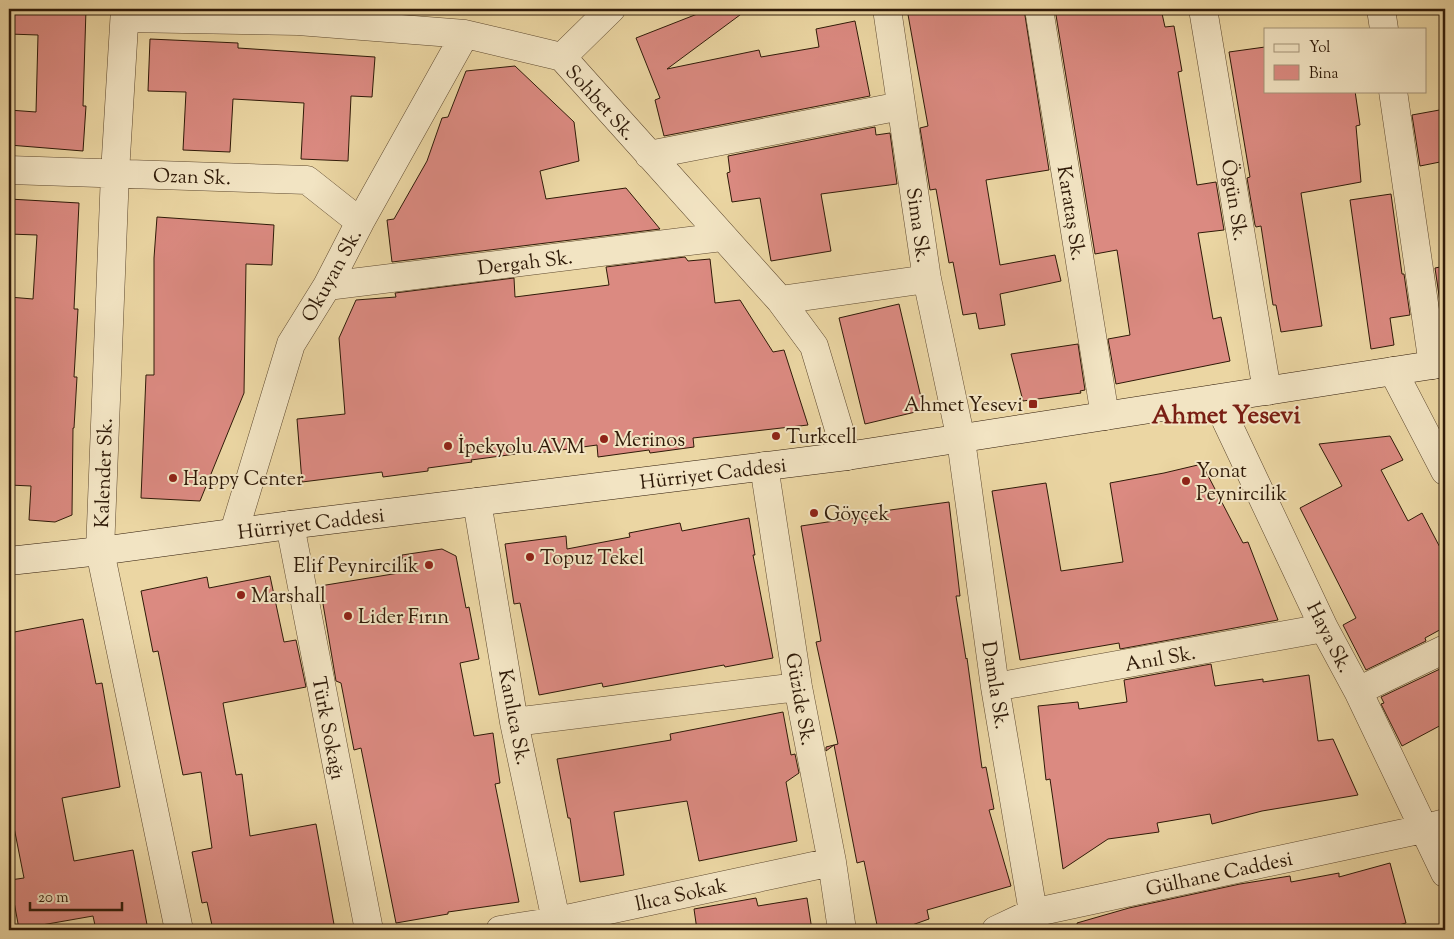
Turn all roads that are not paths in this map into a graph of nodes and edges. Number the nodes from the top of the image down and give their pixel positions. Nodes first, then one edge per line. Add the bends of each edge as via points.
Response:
1 (611, 9) edge
2 (887, 9) edge
3 (1039, 9) edge
4 (1203, 9) edge
5 (1381, 9) edge
6 (125, 13) edge
7 (1384, 28) edge
8 (466, 34) junction
9 (562, 57) junction
10 (1393, 92) edge
11 (901, 106) junction
12 (649, 155) junction
13 (9, 170) edge
14 (115, 173) junction
15 (360, 222) junction
16 (722, 237) junction
17 (927, 279) junction
18 (328, 286) junction
19 (780, 300) junction
20 (1439, 364) edge
21 (1393, 371) junction
22 (1267, 391) junction
23 (1216, 399) junction
24 (1105, 416) junction
25 (960, 440) junction
26 (847, 456) junction
27 (764, 466) junction
28 (1445, 472) edge
29 (477, 502) junction
30 (290, 525) junction
31 (234, 532) junction
32 (100, 551) junction
33 (9, 561) edge
34 (1324, 628) junction
35 (1445, 649) edge
36 (798, 687) junction
37 (995, 687) junction
38 (1358, 691) junction
39 (514, 722) junction
40 (1434, 826) edge
41 (832, 862) junction
42 (1445, 873) edge
43 (1034, 922) edge
44 (558, 925) edge
45 (180, 930) edge
46 (369, 930) edge
47 (500, 930) edge
48 (842, 930) edge
49 (996, 930) edge

1 - 9 street
2 - 11 street, Sima Sk.
3 - 24 street, Karataş Sk.
4 - 22 street, Ögün Sk.
5 - 7 street
6 - 8 street, Sohbet Sk. via 298,21
6 - 14 street, Kalender Sk.
8 - 9 street, Sohbet Sk.
8 - 15 street, Okuyan Sk.
9 - 12 street, Sohbet Sk.
10 - 20 street
11 - 12 street
11 - 17 street, Sima Sk.
12 - 16 street, Sohbet Sk.
13 - 14 street, Ozan Sk.
14 - 15 street, Ozan Sk. via 307,180
14 - 32 street, Kalender Sk.
15 - 18 street, Okuyan Sk.
16 - 18 street, Dergah Sk.
16 - 19 street, Sohbet Sk.
17 - 19 street
17 - 25 street, Sima Sk.
18 - 31 street, Okuyan Sk. via 291,344
19 - 26 street, Sohbet Sk. via 814,346
20 - 21 street, Hürriyet Caddesi
21 - 22 street, Hürriyet Caddesi
21 - 28 street
22 - 23 street, Hürriyet Caddesi
23 - 24 street, Hürriyet Caddesi
23 - 34 street, Haya Sk.
24 - 25 street, Hürriyet Caddesi
25 - 26 street, Hürriyet Caddesi
25 - 37 street, Damla Sk.
26 - 27 street, Hürriyet Caddesi
27 - 29 street, Hürriyet Caddesi
27 - 36 street, Güzide Sk.
29 - 30 street, Hürriyet Caddesi
29 - 39 street, Kanlıca Sk.
30 - 31 street, Hürriyet Caddesi
30 - 46 street, Türk Sokağı
31 - 32 street, Hürriyet Caddesi
32 - 33 street, Hürriyet Caddesi
32 - 45 street, Kalender Sk.
34 - 37 street, Anıl Sk.
34 - 38 street, Haya Sk.
35 - 38 street
36 - 39 street
36 - 41 street, Güzide Sk.
37 - 43 street, Damla Sk.
38 - 40 street, Haya Sk.
39 - 44 street, Kanlıca Sk.
40 - 42 street, Haya Sk.
40 - 43 street, Gülhane Caddesi
41 - 44 street, llıca Sokak
41 - 48 street, Güzide Sk.
43 - 49 street, Gülhane Caddesi
44 - 47 street, llıca Sokak

